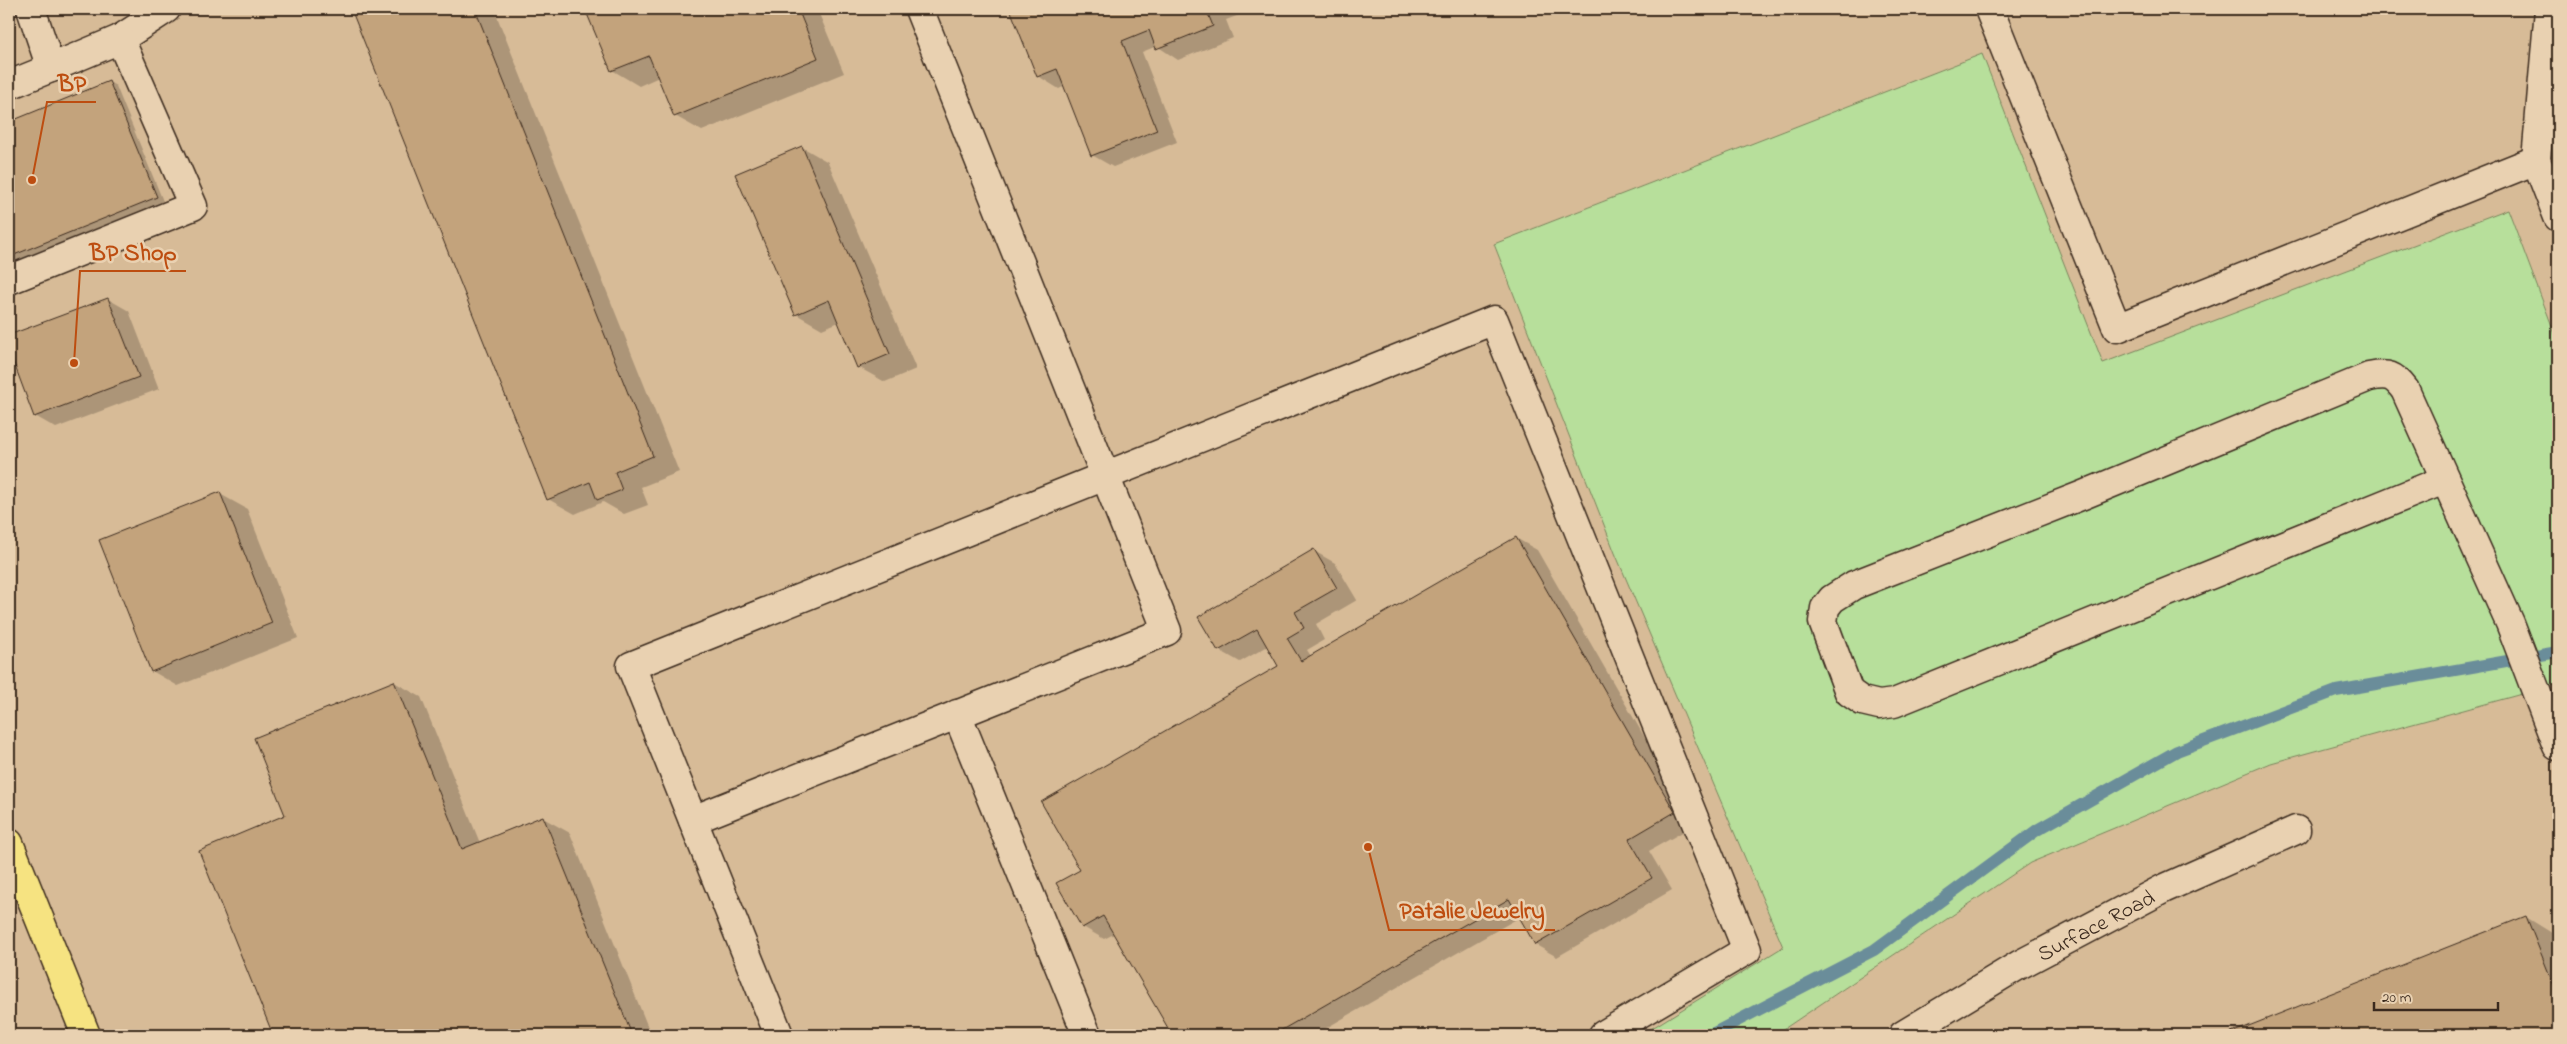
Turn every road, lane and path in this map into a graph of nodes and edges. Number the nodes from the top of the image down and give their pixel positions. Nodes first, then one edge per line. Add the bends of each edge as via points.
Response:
1 (31, 9) edge
2 (166, 9) edge
3 (919, 9) edge
4 (1989, 9) edge
5 (2549, 9) edge
6 (120, 39) junction
7 (51, 68) junction
8 (9, 85) edge
9 (2536, 160) junction
10 (2558, 217) edge
11 (9, 280) edge
12 (1105, 476) junction
13 (2444, 480) junction
14 (957, 714) junction
15 (2557, 746) dead end
16 (693, 820) junction
17 (2296, 830) dead end
18 (9, 843) edge
19 (86, 1035) edge
20 (780, 1035) edge
21 (1087, 1035) edge
22 (1603, 1035) edge
23 (1903, 1035) edge

1 - 7 street
2 - 6 street
3 - 12 street
4 - 9 street via 2117,328
5 - 9 street
6 - 7 street
6 - 11 street via 194,206
7 - 8 street
9 - 10 street
12 - 14 street via 1167,631
12 - 16 street via 631,666
12 - 22 street via 1494,320 1747,950
13 - 13 street via 2405,390 2396,378 2385,374 2369,377 1854,585 1832,599 1823,622 1849,692 1862,701 1879,705 1894,703
13 - 15 street via 2510,623
14 - 16 street
14 - 21 street
16 - 20 street
17 - 23 street, Surface Road via 2163,889 2019,965
18 - 19 main road

